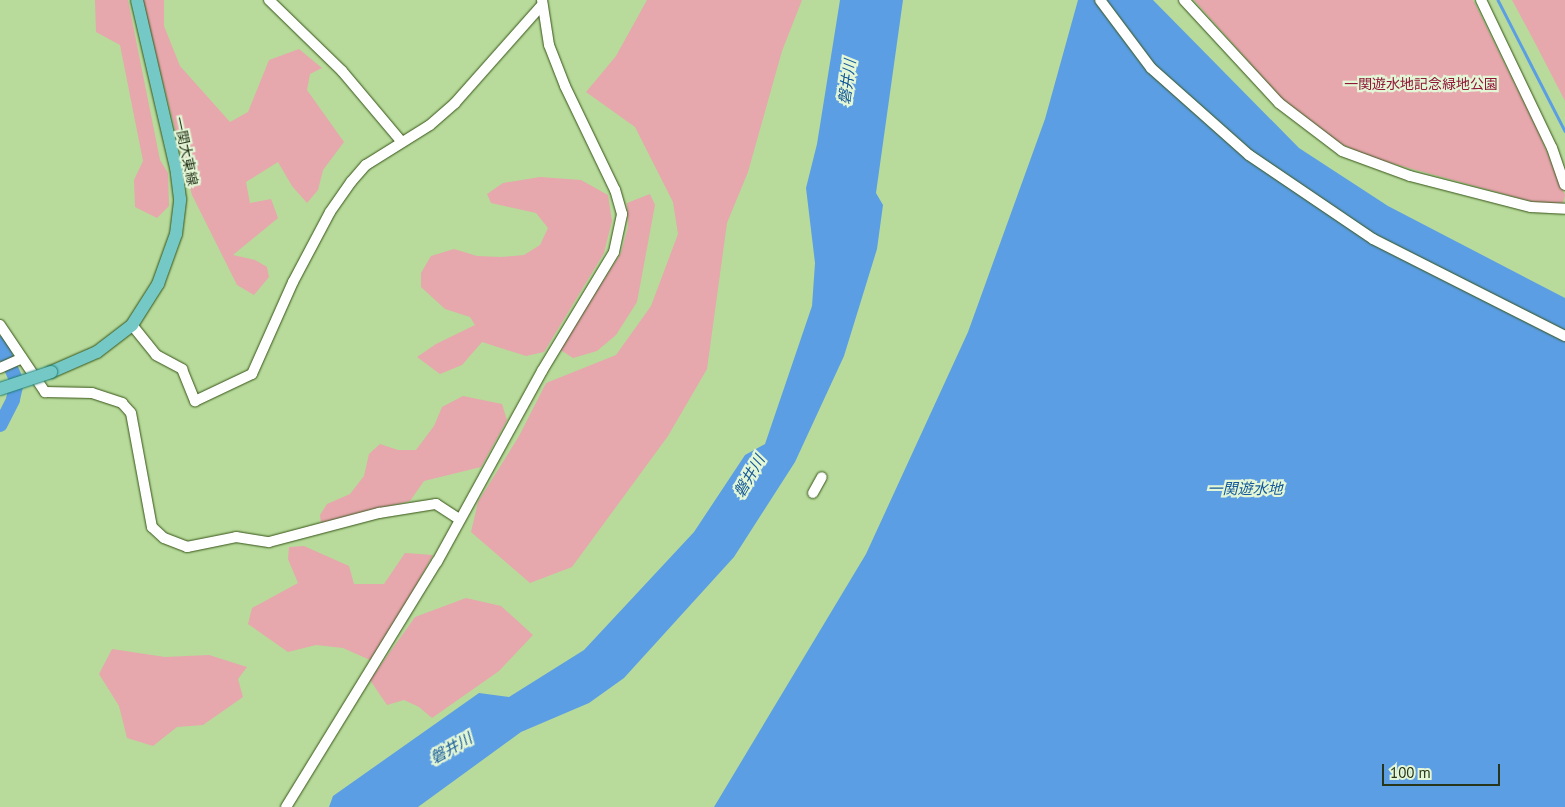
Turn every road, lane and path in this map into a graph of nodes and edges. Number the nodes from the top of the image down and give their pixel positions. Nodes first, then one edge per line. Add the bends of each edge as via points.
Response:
1 (137, 0) edge
2 (269, 0) edge
3 (1100, 0) edge
4 (1184, 0) edge
5 (1481, 0) edge
6 (542, 2) edge
7 (401, 141) junction
8 (1565, 185) edge
9 (1565, 208) edge
10 (0, 325) edge
11 (132, 325) junction
12 (1565, 336) edge
13 (21, 359) junction
14 (0, 368) edge
15 (0, 389) edge
16 (822, 477) dead end
17 (813, 492) dead end
18 (458, 518) junction
19 (294, 805) edge

1 - 11 main road, 一関大東線 via 180,199 168,262 147,306
2 - 7 street via 342,70
3 - 12 street via 1152,68 1248,155 1373,239
4 - 9 street via 1279,103 1342,151 1410,176 1524,205 1553,210
5 - 8 street via 1552,148
6 - 7 street via 455,103 430,125
6 - 18 street via 550,44 565,86 616,190 622,214 620,232 614,252
7 - 11 street via 366,165 330,212 293,282 252,374 195,401 182,368 156,355
10 - 13 street
11 - 15 main road, 一関大東線, bridge via 97,352
13 - 14 street
13 - 18 street via 48,393 92,393 122,403 131,413 152,527 164,538 187,548 236,538 269,542 379,514 436,504
16 - 17 street
18 - 19 street via 437,562

